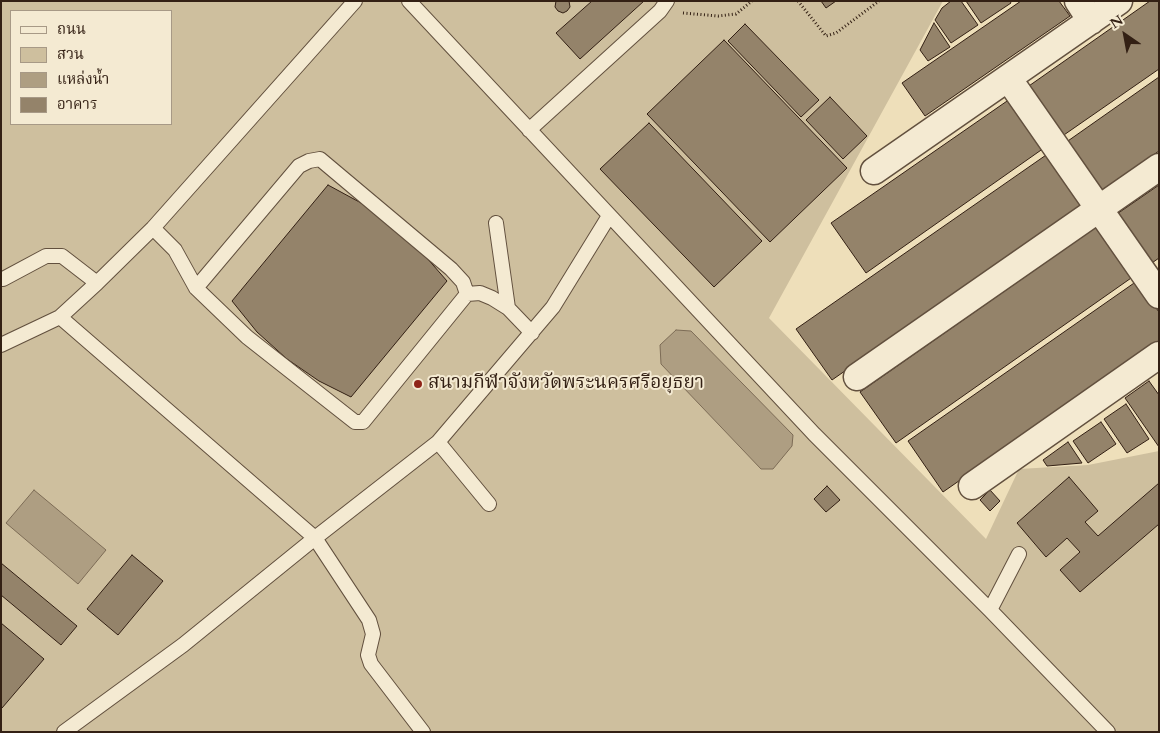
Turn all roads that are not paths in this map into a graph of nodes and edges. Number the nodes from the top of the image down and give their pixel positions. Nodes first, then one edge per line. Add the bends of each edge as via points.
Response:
1 (355, 1) edge
2 (409, 1) edge
3 (1119, 1) edge
4 (664, 6) edge
5 (1084, 11) edge
6 (1008, 78) junction
7 (529, 130) junction
8 (1159, 168) edge
9 (874, 170) dead end
10 (1099, 209) junction
11 (609, 216) junction
12 (496, 223) dead end
13 (153, 228) junction
14 (1, 279) edge
15 (97, 283) junction
16 (196, 288) junction
17 (467, 294) junction
18 (1159, 296) edge
19 (508, 308) junction
20 (60, 317) junction
21 (532, 333) junction
22 (1, 345) edge
23 (1159, 356) edge
24 (857, 377) dead end
25 (438, 442) junction
26 (972, 486) dead end
27 (489, 504) dead end
28 (315, 538) junction
29 (1019, 554) dead end
30 (990, 610) junction
31 (64, 732) edge
32 (423, 732) edge
33 (1108, 732) edge

1 - 13 lane
2 - 7 lane
3 - 5 street
4 - 7 lane
5 - 6 street
6 - 9 street
6 - 10 street
7 - 11 lane
8 - 10 street
10 - 18 street
10 - 24 street
11 - 21 lane via 553,307
11 - 30 lane via 814,434
12 - 19 lane
13 - 15 lane
13 - 16 lane via 175,250
14 - 15 lane via 46,256 62,256
15 - 20 lane
16 - 17 lane via 247,336 354,422 362,422
16 - 17 lane via 299,166 320,158 451,269 463,282
17 - 19 lane via 480,293
19 - 21 lane
20 - 22 lane
20 - 28 lane
21 - 25 lane
23 - 26 street
25 - 27 lane
25 - 28 lane
28 - 31 lane via 182,645
28 - 32 lane via 369,620 373,634 368,655 370,664
29 - 30 lane
30 - 33 lane

